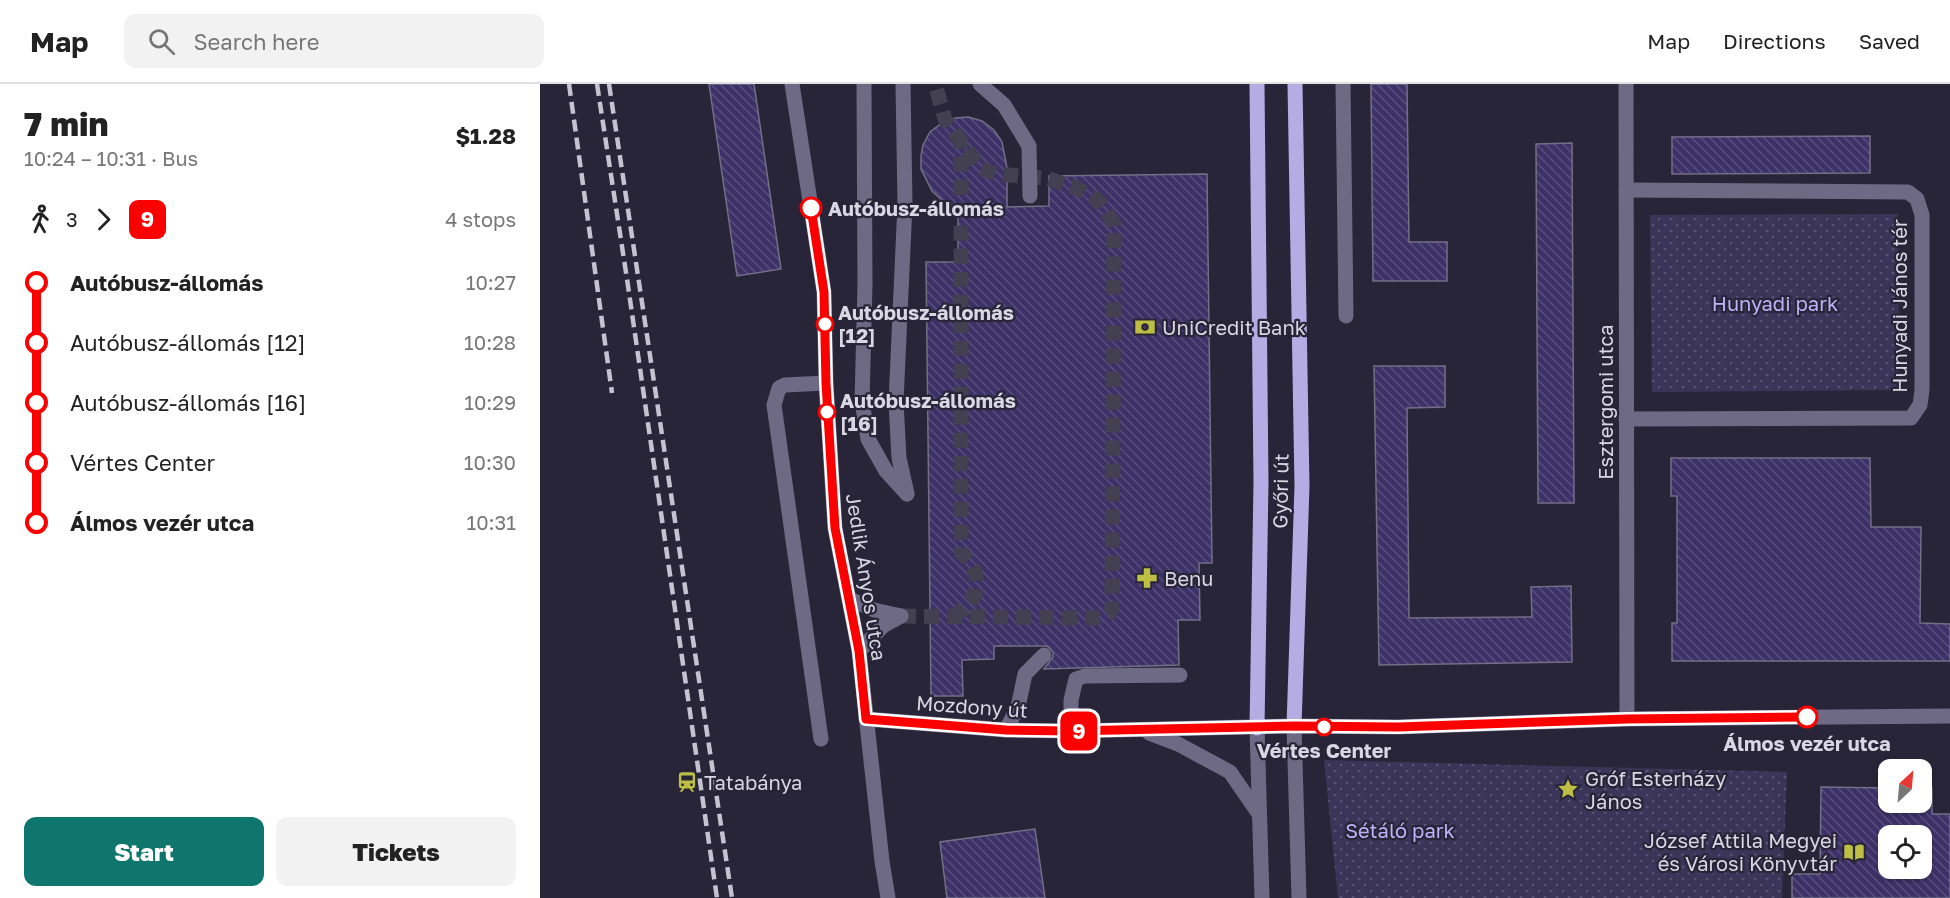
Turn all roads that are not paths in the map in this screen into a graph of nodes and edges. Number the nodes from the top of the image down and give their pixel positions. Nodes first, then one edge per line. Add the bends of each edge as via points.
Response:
1 (792, 84) edge
2 (864, 84) edge
3 (903, 84) edge
4 (980, 84) edge
5 (1257, 84) edge
6 (1295, 84) edge
7 (1343, 84) edge
8 (1626, 84) edge
9 (1626, 190) junction
10 (1030, 196) dead end
11 (1346, 315) dead end
12 (826, 383) junction
13 (1626, 419) junction
14 (850, 599) junction
15 (859, 651) junction
16 (1044, 655) dead end
17 (1180, 675) dead end
18 (1018, 707) junction
19 (1950, 716) edge
20 (866, 719) junction
21 (1627, 719) junction
22 (1294, 726) junction
23 (1257, 728) junction
24 (1006, 730) junction
25 (1141, 730) junction
26 (1040, 731) junction
27 (1071, 731) junction
28 (821, 739) dead end
29 (1260, 816) junction
30 (888, 898) edge
31 (1262, 898) edge
32 (1299, 898) edge

1 - 12 street, Jedlik Ányos utca via 824,292
2 - 3 street via 862,401 868,439 886,471 907,494 899,458 896,402 905,204
4 - 10 street via 1004,105 1029,146
5 - 23 main road, Győri út via 1261,482
6 - 22 main road, Győri út via 1302,486
7 - 11 street
8 - 9 street, Esztergomi utca
9 - 13 street, Esztergomi utca
9 - 13 street, Hunyadi János tér via 1908,192 1917,199 1922,215 1922,390 1920,405 1911,418
12 - 14 street, Jedlik Ányos utca via 835,528
12 - 28 street via 785,385 778,388 774,405
13 - 21 street, Esztergomi utca
14 - 15 street, Jedlik Ányos utca
14 - 15 street via 901,616 882,626
15 - 20 street, Jedlik Ányos utca
16 - 18 street via 1025,674
17 - 27 street via 1080,677 1074,683
18 - 24 street
18 - 26 street
19 - 21 street
20 - 24 street, Mozdony út
20 - 30 street, Jedlik Ányos utca
21 - 22 street via 1398,727
22 - 23 street
22 - 32 street, Győri út
23 - 25 street, Mozdony út
23 - 29 street, Győri út
24 - 26 street, Mozdony út
25 - 27 street, Mozdony út
25 - 29 street via 1178,744 1230,772
26 - 27 street, Mozdony út
29 - 31 street, Győri út

